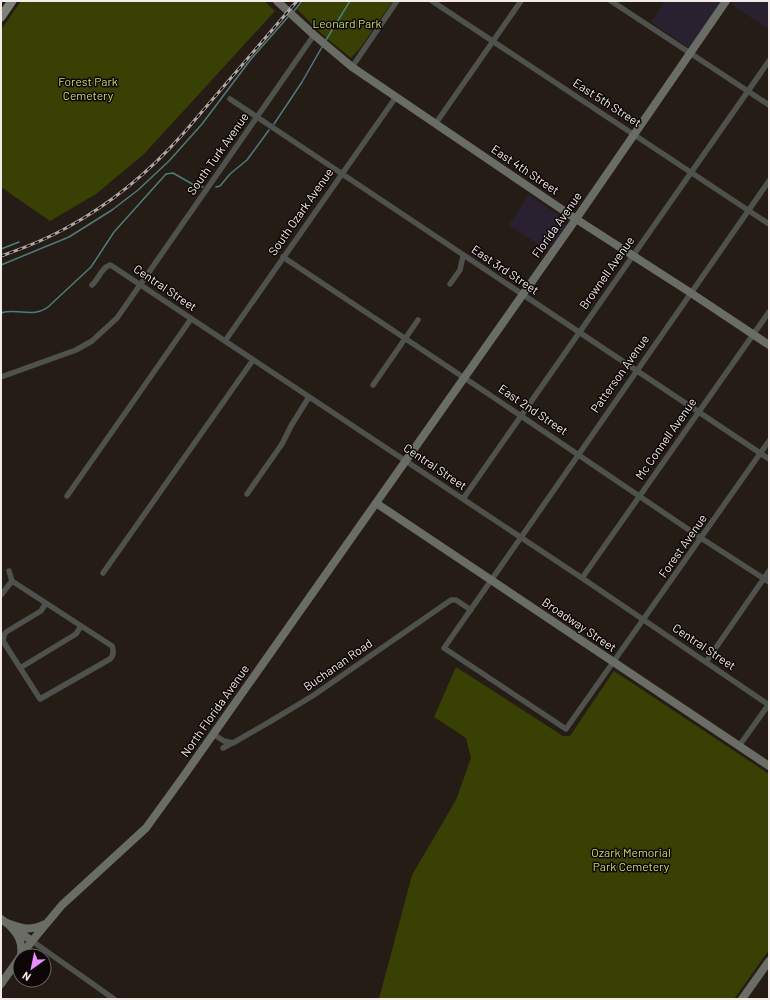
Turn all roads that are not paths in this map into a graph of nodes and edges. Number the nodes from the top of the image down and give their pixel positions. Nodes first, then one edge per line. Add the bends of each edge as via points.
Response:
1 (5, 1) edge
2 (12, 1) edge
3 (277, 1) edge
4 (397, 1) edge
5 (432, 1) edge
6 (521, 1) edge
7 (611, 1) edge
8 (726, 1) edge
9 (1, 7) edge
10 (1, 17) edge
11 (314, 35) junction
12 (493, 42) junction
13 (691, 54) junction
14 (769, 61) edge
15 (352, 67) junction
16 (748, 91) junction
17 (396, 97) junction
18 (230, 99) dead end
19 (769, 105) edge
20 (257, 117) junction
21 (436, 123) junction
22 (634, 135) junction
23 (690, 172) junction
24 (342, 174) junction
25 (769, 181) edge
26 (749, 211) junction
27 (576, 219) junction
28 (769, 224) edge
29 (633, 255) junction
30 (463, 256) junction
31 (284, 257) junction
32 (450, 284) dead end
33 (92, 285) dead end
34 (140, 285) junction
35 (691, 293) junction
36 (522, 295) junction
37 (769, 312) edge
38 (191, 318) junction
39 (418, 320) dead end
40 (579, 332) junction
41 (753, 334) junction
42 (405, 338) junction
43 (225, 341) junction
44 (769, 345) edge
45 (253, 360) junction
46 (636, 371) junction
47 (1, 376) edge
48 (464, 378) junction
49 (372, 385) dead end
50 (309, 397) junction
51 (698, 412) junction
52 (521, 416) junction
53 (769, 441) edge
54 (760, 453) junction
55 (578, 454) junction
56 (769, 459) edge
57 (406, 461) junction
58 (247, 494) dead end
59 (67, 496) dead end
60 (640, 496) junction
61 (463, 499) junction
62 (376, 504) junction
63 (520, 537) junction
64 (701, 538) junction
65 (9, 571) dead end
66 (769, 571) edge
67 (103, 573) dead end
68 (582, 578) junction
69 (764, 578) junction
70 (12, 581) junction
71 (491, 581) junction
72 (769, 582) edge
73 (1, 595) edge
74 (46, 603) junction
75 (471, 610) junction
76 (644, 620) junction
77 (81, 626) junction
78 (614, 662) junction
79 (706, 662) junction
80 (20, 668) junction
81 (769, 704) edge
82 (566, 730) joint
83 (213, 734) junction
84 (234, 742) junction
85 (738, 746) junction
86 (223, 748) dead end
87 (769, 766) edge
88 (4, 921) edge
89 (46, 924) junction
90 (32, 941) junction
91 (22, 948) edge
92 (27, 948) edge
93 (768, 965) edge
94 (12, 968) edge
95 (1, 984) edge
96 (114, 999) edge
97 (742, 999) edge

1 - 9 main road
2 - 10 main road
3 - 11 street, East 4th Street
4 - 15 street
5 - 12 street, East 5th Street
6 - 12 street
7 - 13 street
8 - 13 street, Florida Avenue
11 - 15 street, East 4th Street
11 - 20 street, South Turk Avenue
12 - 21 street
12 - 22 street, East 5th Street
13 - 16 street
13 - 22 street, Florida Avenue
14 - 16 street, Brownell Avenue
15 - 17 street, East 4th Street
16 - 19 street
16 - 23 street, Brownell Avenue
17 - 21 street, East 4th Street
17 - 24 street, South Ozark Avenue
18 - 20 street, East 3rd Street
20 - 24 street, East 3rd Street
20 - 34 street, South Turk Avenue
21 - 27 street, East 4th Street
22 - 23 street, East 5th Street
22 - 27 street, Florida Avenue
23 - 26 street, East 5th Street
23 - 29 street, Brownell Avenue
24 - 30 street, East 3rd Street
24 - 31 street, South Ozark Avenue
25 - 26 street, Patterson Avenue
26 - 28 street, East 5th Street
26 - 35 street, Patterson Avenue
27 - 29 street, East 4th Street
27 - 36 street, Florida Avenue
29 - 35 street, East 4th Street
29 - 40 street, Brownell Avenue
30 - 32 street via 460,270
30 - 36 street, East 3rd Street
31 - 42 street, East 2nd Street
31 - 43 street, South Ozark Avenue
33 - 34 street, Central Street via 104,268 110,265
34 - 38 street, Central Street
34 - 47 street, South Turk Avenue via 117,318 92,341 76,350
35 - 41 street, East 4th Street
35 - 46 street, Patterson Avenue
36 - 40 street, East 3rd Street
36 - 48 street, Florida Avenue
37 - 41 street, Mc Connell Avenue
38 - 43 street, Central Street
38 - 59 street
39 - 42 street
40 - 46 street, East 3rd Street
40 - 52 street, Brownell Avenue
41 - 44 street, East 4th Street
41 - 51 street, Mc Connell Avenue
42 - 48 street, East 2nd Street
42 - 49 street
43 - 45 street, Central Street
45 - 50 street, Central Street
45 - 67 street
46 - 51 street, East 3rd Street
46 - 55 street, Patterson Avenue
48 - 52 street, East 2nd Street
48 - 57 street, Florida Avenue
50 - 57 street, Central Street
50 - 58 street via 282,444
51 - 54 street, East 3rd Street
51 - 60 street, Mc Connell Avenue
52 - 55 street, East 2nd Street
52 - 61 street, Brownell Avenue
53 - 54 street, Forest Avenue
54 - 56 street, East 3rd Street
54 - 64 street, Forest Avenue
55 - 60 street, East 2nd Street
55 - 63 street, Patterson Avenue
57 - 61 street, Central Street
57 - 62 street, North Florida Avenue
60 - 64 street, East 2nd Street
60 - 68 street, Mc Connell Avenue
61 - 63 street, Central Street
62 - 71 street, Broadway Street
62 - 83 street, North Florida Avenue
63 - 68 street, Central Street
63 - 71 street, Patterson Avenue
64 - 69 street, East 2nd Street
64 - 76 street, Forest Avenue
65 - 70 street
66 - 69 street
68 - 76 street, Central Street
69 - 72 street, East 2nd Street
69 - 79 street
70 - 73 street
70 - 74 street
71 - 75 street, Patterson Avenue
71 - 78 street, Broadway Street
74 - 77 street
74 - 80 street via 41,611 4,635 3,641
75 - 82 street, Patterson Avenue via 444,648
75 - 84 street, Buchanan Road via 456,600 451,600 314,696
76 - 78 street, Forest Avenue
76 - 79 street, Central Street
77 - 80 street via 76,634
77 - 80 street via 112,646 113,654 110,659 40,699
78 - 82 street, Forest Avenue
78 - 85 street, Broadway Street
79 - 81 street, Central Street
81 - 85 street
83 - 84 street via 226,742
83 - 89 street, North Florida Avenue via 146,828 62,905
84 - 86 street
85 - 87 street, Broadway Street
88 - 89 street via 25,929
88 - 90 street
88 - 91 street via 20,939
89 - 90 street, North Florida Avenue
90 - 92 street, North Florida Avenue
90 - 96 street
93 - 97 street
94 - 95 street, North Florida Avenue

